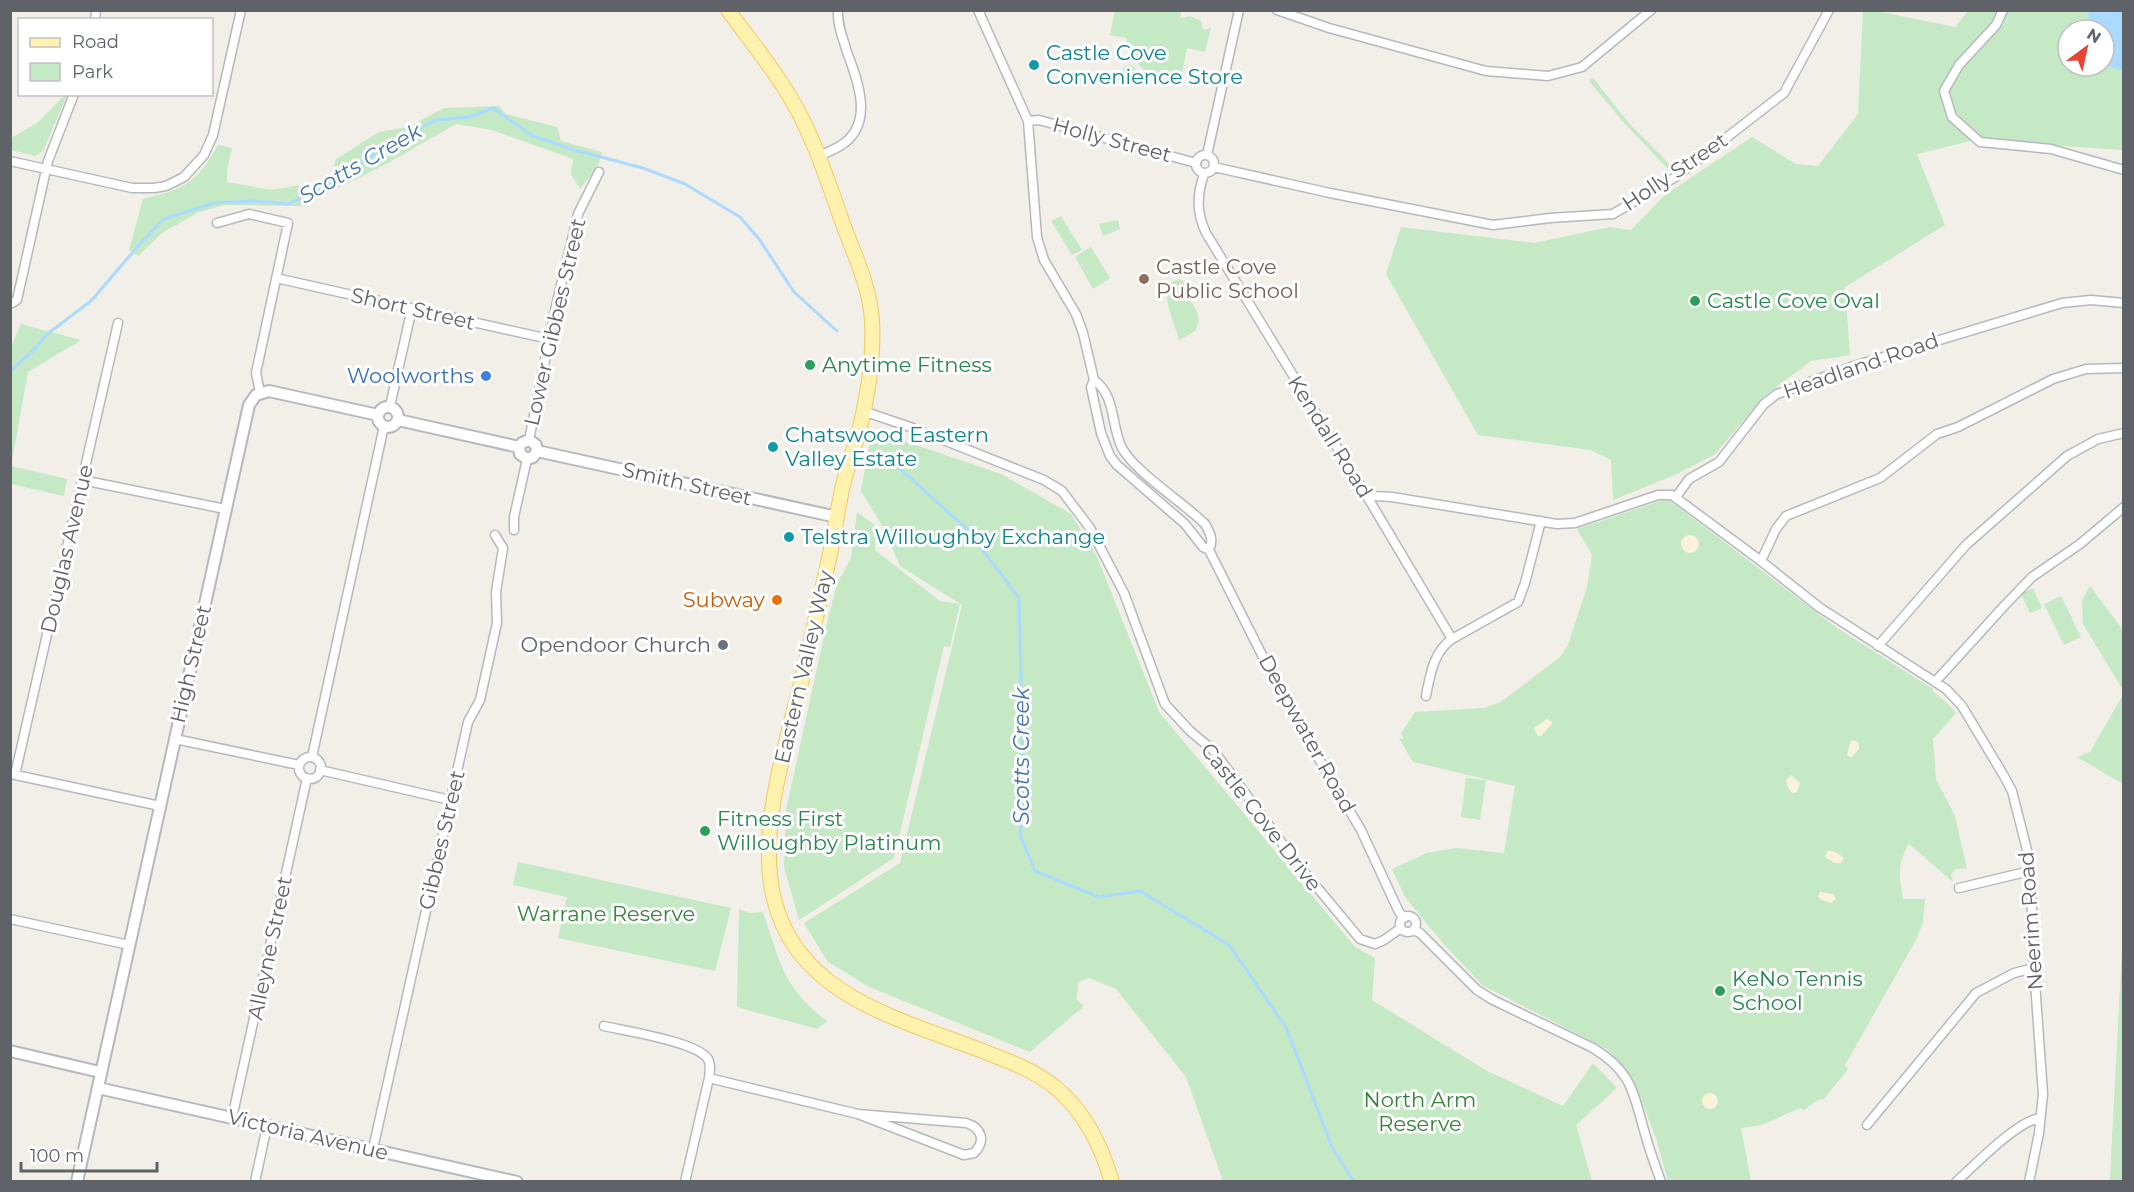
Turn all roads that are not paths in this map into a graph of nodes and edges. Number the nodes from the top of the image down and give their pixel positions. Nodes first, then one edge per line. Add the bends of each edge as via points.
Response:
1 (241, 10) edge
2 (728, 10) edge
3 (838, 10) edge
4 (978, 10) edge
5 (1239, 10) edge
6 (1277, 10) edge
7 (1651, 10) edge
8 (1829, 10) edge
9 (2003, 10) edge
10 (73, 96) edge
11 (1028, 120) junction
12 (1207, 155) junction
13 (819, 156) junction
14 (10, 161) edge
15 (1196, 163) junction
16 (1214, 167) junction
17 (46, 169) junction
18 (2124, 170) edge
19 (600, 172) dead end
20 (1204, 174) junction
21 (217, 223) dead end
22 (276, 279) junction
23 (2124, 303) edge
24 (10, 304) edge
25 (412, 308) junction
26 (118, 323) dead end
27 (549, 339) junction
28 (2124, 368) edge
29 (1094, 380) junction
30 (260, 392) junction
31 (390, 406) junction
32 (863, 411) junction
33 (378, 415) junction
34 (398, 420) junction
35 (384, 426) junction
36 (2124, 433) edge
37 (529, 440) junction
38 (519, 447) junction
39 (537, 451) junction
40 (527, 459) junction
41 (82, 480) junction
42 (1362, 489) junction
43 (1676, 497) junction
44 (2124, 507) edge
45 (225, 509) junction
46 (837, 517) junction
47 (1540, 521) junction
48 (514, 530) dead end
49 (495, 535) dead end
50 (1209, 550) junction
51 (1761, 561) junction
52 (1452, 639) junction
53 (1878, 646) junction
54 (1935, 682) junction
55 (1426, 696) dead end
56 (175, 739) junction
57 (312, 757) junction
58 (299, 765) junction
59 (320, 770) junction
60 (13, 775) edge
61 (307, 778) junction
62 (450, 800) junction
63 (160, 806) junction
64 (2030, 871) junction
65 (1959, 888) dead end
66 (1404, 918) junction
67 (10, 919) edge
68 (1401, 928) junction
69 (1413, 930) junction
70 (129, 945) junction
71 (2034, 968) junction
72 (604, 1026) dead end
73 (10, 1051) edge
74 (100, 1072) junction
75 (709, 1078) junction
76 (98, 1088) junction
77 (858, 1114) junction
78 (232, 1118) junction
79 (2040, 1118) junction
80 (1867, 1125) dead end
81 (267, 1126) junction
82 (373, 1149) junction
83 (77, 1182) edge
84 (255, 1182) edge
85 (517, 1182) edge
86 (685, 1182) edge
87 (1112, 1182) edge
88 (1661, 1182) edge
89 (1956, 1182) edge
90 (2030, 1182) edge

1 - 17 street via 213,135 204,155 184,177 142,189
2 - 13 main road, Eastern Valley Way via 786,92
3 - 13 street via 860,91 860,117 842,146
4 - 11 street, Deepwater Road
5 - 12 street
6 - 7 street via 1486,71 1548,76 1582,68
8 - 16 street, Holly Street via 1784,93 1677,176 1613,214 1493,225
9 - 18 street via 1996,25 1959,65 1944,91 1952,117 1980,142 2051,149
10 - 17 street
11 - 15 street, Holly Street
11 - 29 street, Deepwater Road via 1037,237 1044,260 1076,314
12 - 15 street via 1198,157
12 - 16 street via 1214,161
13 - 32 main road, Eastern Valley Way via 867,290 872,315 870,376
14 - 17 street
15 - 20 street
16 - 20 street
17 - 24 street via 18,300
19 - 27 street, Lower Gibbes Street via 578,214
20 - 42 street, Kendall Road via 1198,206 1206,233
21 - 22 street via 249,214 288,223
22 - 25 street, Short Street
22 - 30 street via 256,373
23 - 43 street, Headland Road via 2062,303 1857,364 1777,394 1764,404 1719,462 1689,479
25 - 27 street, Short Street
25 - 31 street
26 - 41 street, Douglas Avenue
27 - 37 street, Lower Gibbes Street
28 - 51 street via 2086,369 2053,379 1937,434 1880,478 1786,516
29 - 50 street, Deepwater Road via 1091,387 1110,456
29 - 50 street, Deepwater Road via 1102,385 1122,448 1205,524 1211,535
30 - 33 street via 276,392
30 - 45 street, High Street via 249,405
31 - 33 street
31 - 34 street via 397,411
32 - 46 main road, Eastern Valley Way
32 - 68 street, Castle Cove Drive via 1044,480 1062,491 1090,528 1124,593 1165,704 1214,751 1296,862 1360,939 1375,944
33 - 35 street
34 - 35 street via 391,427
34 - 38 street
35 - 57 street
36 - 53 street via 2098,439 2067,456 1961,550
37 - 38 street
37 - 39 street via 536,444
38 - 40 street
39 - 40 street
39 - 46 street, Smith Street
40 - 48 street
41 - 45 street
41 - 60 street, Douglas Avenue
42 - 47 street via 1374,496
42 - 52 street, Kendall Road
43 - 47 street via 1658,495 1566,524
43 - 51 street, Neerim Road
44 - 54 street via 2032,577
45 - 56 street, High Street
46 - 87 main road, Eastern Valley Way via 770,821 769,869 780,916 807,962 856,1000 1016,1064 1056,1088 1093,1131
47 - 52 street via 1518,602
49 - 62 street, Gibbes Street via 503,548 496,592 497,623 480,700 468,722
50 - 66 street, Deepwater Road via 1361,830
51 - 53 street, Neerim Road via 1819,607
52 - 55 street via 1438,654
53 - 54 street, Neerim Road
54 - 64 street, Neerim Road via 1962,706 2012,791
56 - 58 street
56 - 63 street, High Street
57 - 58 street
57 - 59 street via 318,760
58 - 61 street
59 - 61 street via 317,776
59 - 62 street
60 - 63 street
61 - 78 street, Alleyne Street
62 - 82 street, Gibbes Street
63 - 70 street, High Street
64 - 65 street
64 - 71 street, Neerim Road
66 - 68 street
66 - 69 street via 1414,920
67 - 70 street
68 - 69 street
69 - 88 street via 1477,990 1593,1048 1613,1063 1634,1092
70 - 74 street, High Street
71 - 79 street, Neerim Road via 2043,1094
71 - 80 street via 2014,973 1976,993
72 - 75 street via 689,1046 709,1061
73 - 74 street
74 - 76 street, High Street
75 - 77 street
75 - 86 street
76 - 78 street, Victoria Avenue
76 - 83 street, High Street
77 - 77 street via 966,1123 979,1131 981,1144 974,1153 964,1155
78 - 81 street, Victoria Avenue
79 - 89 street via 2017,1129
79 - 90 street, Neerim Road
81 - 82 street, Victoria Avenue
81 - 84 street
82 - 85 street, Victoria Avenue

